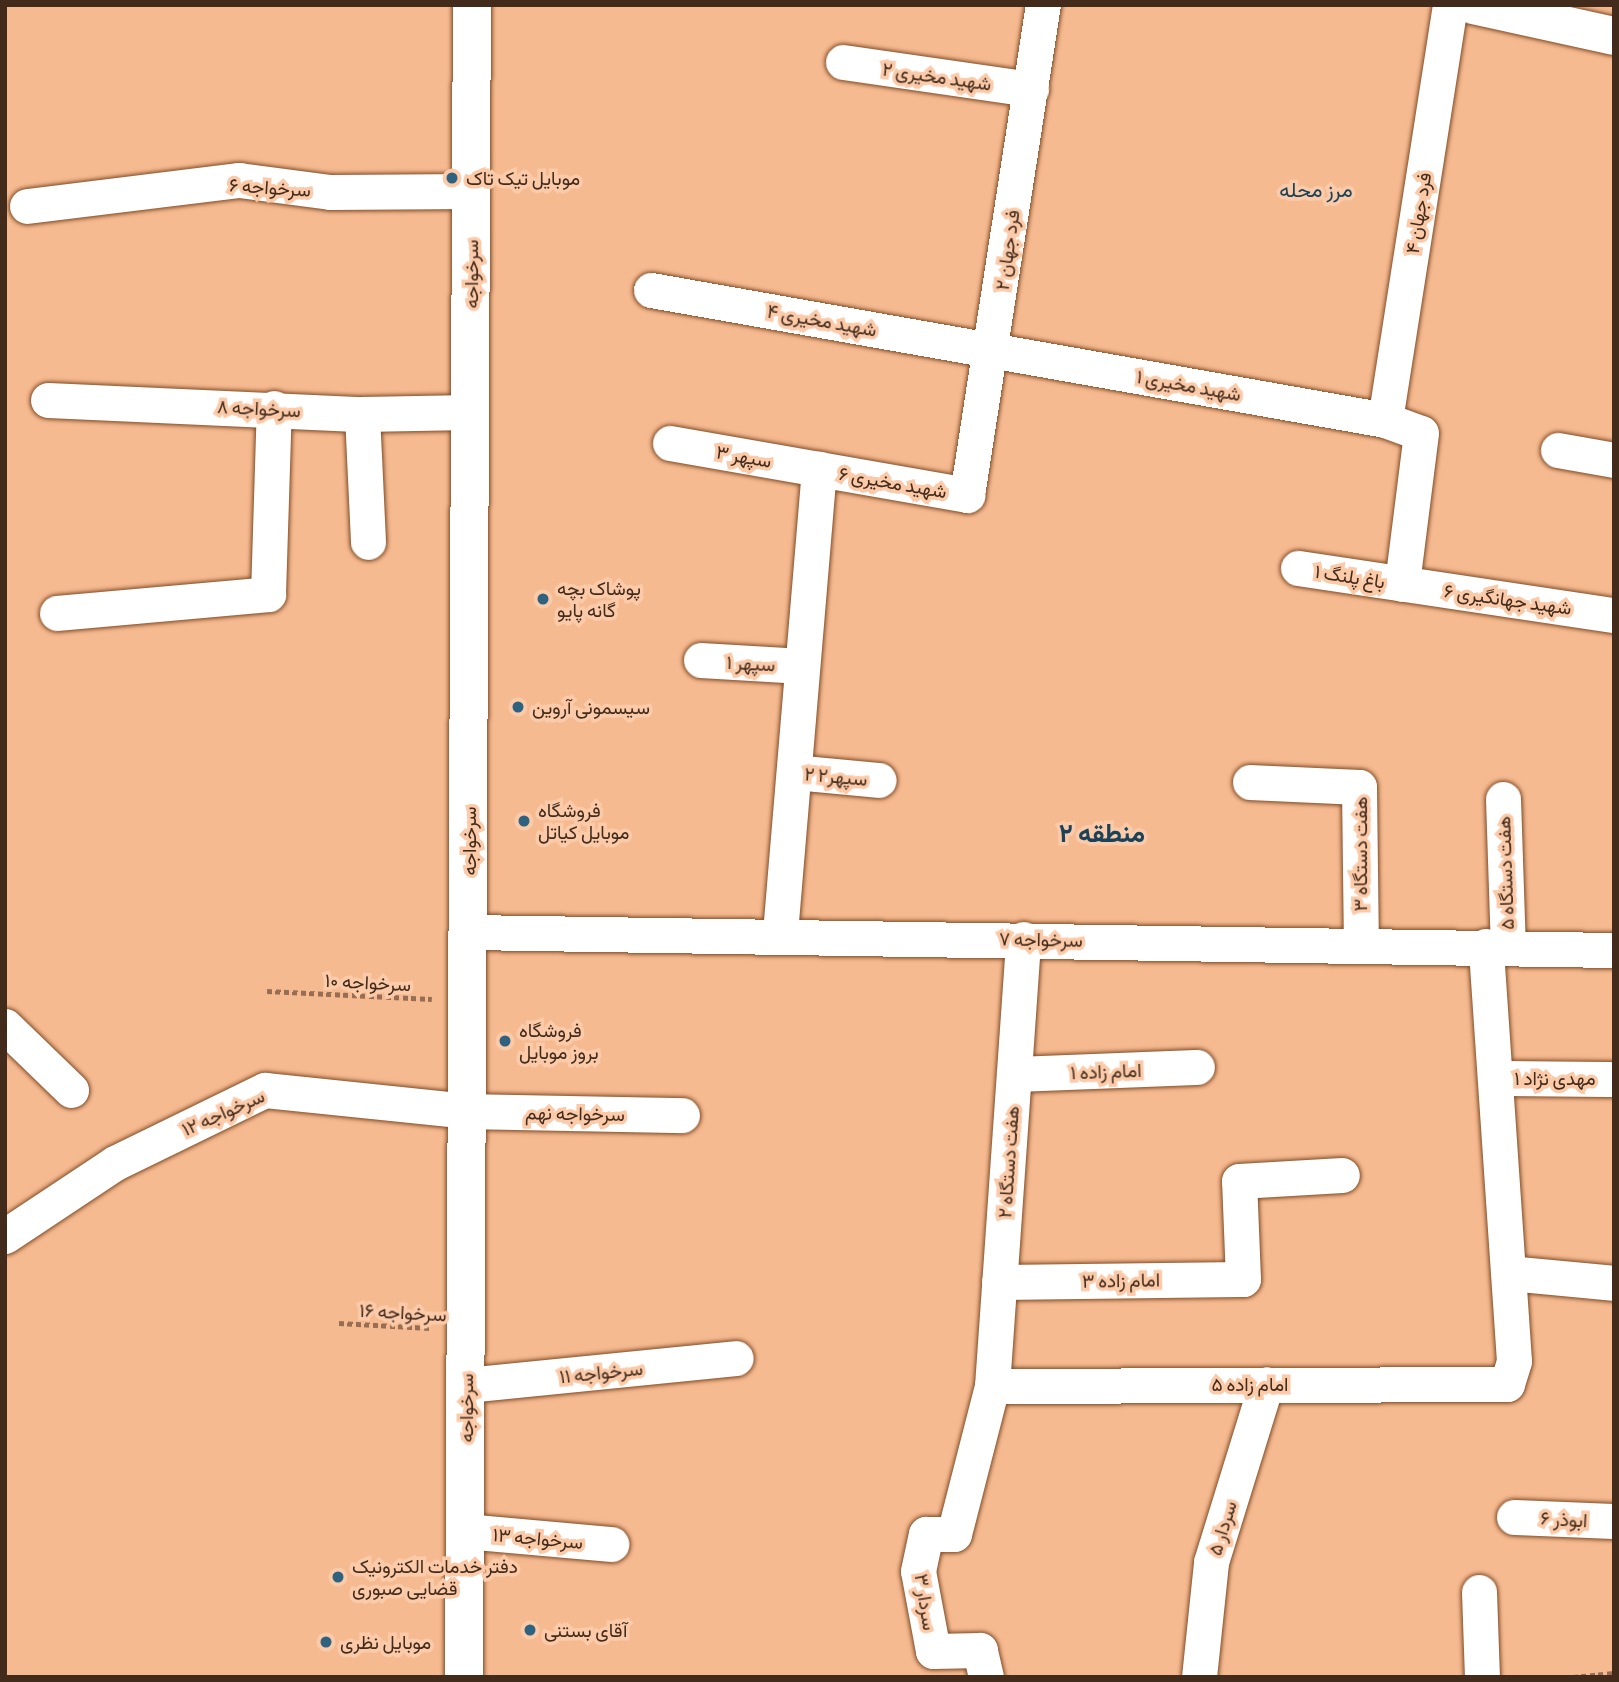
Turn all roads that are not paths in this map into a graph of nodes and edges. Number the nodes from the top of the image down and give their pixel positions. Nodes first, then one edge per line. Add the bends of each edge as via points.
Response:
1 (472, 5) edge
2 (1043, 5) edge
3 (1450, 5) edge
4 (1473, 5) edge
5 (1614, 36) edge
6 (843, 62) dead end
7 (1031, 89) junction
8 (471, 191) junction
9 (27, 206) dead end
10 (651, 290) dead end
11 (992, 350) junction
12 (48, 400) dead end
13 (274, 408) junction
14 (470, 412) junction
15 (362, 414) junction
16 (1385, 420) junction
17 (670, 443) dead end
18 (1558, 450) dead end
19 (1614, 460) edge
20 (819, 469) junction
21 (967, 495) joint
22 (368, 541) dead end
23 (1298, 568) dead end
24 (1402, 583) junction
25 (58, 613) dead end
26 (1614, 615) edge
27 (701, 660) dead end
28 (802, 666) junction
29 (794, 772) junction
30 (879, 780) dead end
31 (1250, 782) dead end
32 (1503, 799) dead end
33 (468, 932) junction
34 (780, 933) junction
35 (1023, 939) junction
36 (1497, 946) junction
37 (1360, 947) junction
38 (1614, 950) edge
39 (5, 1026) edge
40 (1197, 1067) dead end
41 (1014, 1074) junction
42 (1496, 1078) junction
43 (1614, 1079) edge
44 (71, 1090) dead end
45 (467, 1111) junction
46 (682, 1115) dead end
47 (1342, 1175) dead end
48 (5, 1236) edge
49 (1509, 1273) junction
50 (999, 1282) junction
51 (1614, 1283) edge
52 (736, 1358) dead end
53 (1266, 1384) junction
54 (1507, 1384) joint
55 (466, 1385) junction
56 (992, 1385) junction
57 (1514, 1517) dead end
58 (1614, 1521) edge
59 (465, 1531) junction
60 (611, 1544) dead end
61 (1479, 1592) dead end
62 (464, 1677) edge
63 (986, 1677) edge
64 (1199, 1677) edge
65 (1482, 1677) edge

1 - 8 main road, سرخواجه
2 - 7 street, ۲ فرد جهان
3 - 16 street, ۴ فرد جهان
4 - 5 main road
6 - 7 street, ۲ شهید مخیری
7 - 11 street, ۲ فرد جهان
8 - 9 street, سرخواجه ۶ via 330,192 239,180
8 - 14 main road, سرخواجه
10 - 11 street, ۴ شهید مخیری
11 - 16 street, شهید مخیری ۱
11 - 21 street, ۲ فرد جهان
12 - 13 street, ۸ سرخواجه
13 - 15 street, ۸ سرخواجه
13 - 25 street via 268,594
14 - 15 street, ۸ سرخواجه
14 - 33 main road, سرخواجه
15 - 22 street
16 - 24 street, شهید مخیری ۱ via 1421,433
17 - 20 street, ۳ سپهر
18 - 19 street
20 - 21 street, شهید مخیری ۶
20 - 28 street
23 - 24 street, ۱ باغ پلنگ
24 - 26 street, ۶ شهید جهانگیری
27 - 28 street, ۱ سپهر
28 - 29 street
29 - 30 street, ۲ سپهر۲
29 - 34 street
31 - 37 street, ۳ هفت دستگاه via 1359,787
32 - 36 street, هفت دستگاه ۵
33 - 34 street, سرخواجه ۷
33 - 45 main road, سرخواجه
34 - 35 street, سرخواجه ۷
35 - 37 street, سرخواجه ۷
35 - 41 street, هفت دستگاه ۲
36 - 37 street, سرخواجه ۷
36 - 38 street, سرخواجه ۷
36 - 42 street, هفت دستگاه ۵
39 - 44 street
40 - 41 street, ۱ امام زاده
41 - 50 street, هفت دستگاه ۲
42 - 43 street, ۱ مهدی نژاد
42 - 49 street, هفت دستگاه ۵
45 - 46 street, سرخواجه نهم
45 - 48 street, ۱۲ سرخواجه via 265,1090 115,1163
45 - 55 main road, سرخواجه
47 - 50 street, ۳ امام زاده via 1239,1181 1243,1279
49 - 51 street
49 - 54 street, هفت دستگاه ۵ via 1514,1361
50 - 56 street, هفت دستگاه ۲
52 - 55 street, ۱۱ سرخواجه
53 - 54 street, ۵ امام زاده
53 - 56 street, ۵ امام زاده
53 - 64 street, ۵ سردار via 1211,1562
55 - 59 main road, سرخواجه
56 - 63 street, ۳ سردار via 954,1534 926,1534 918,1571 933,1651 980,1650
57 - 58 street, ابوذر ۶
59 - 60 street, ۱۳ سرخواجه
59 - 62 main road, سرخواجه
61 - 65 street

